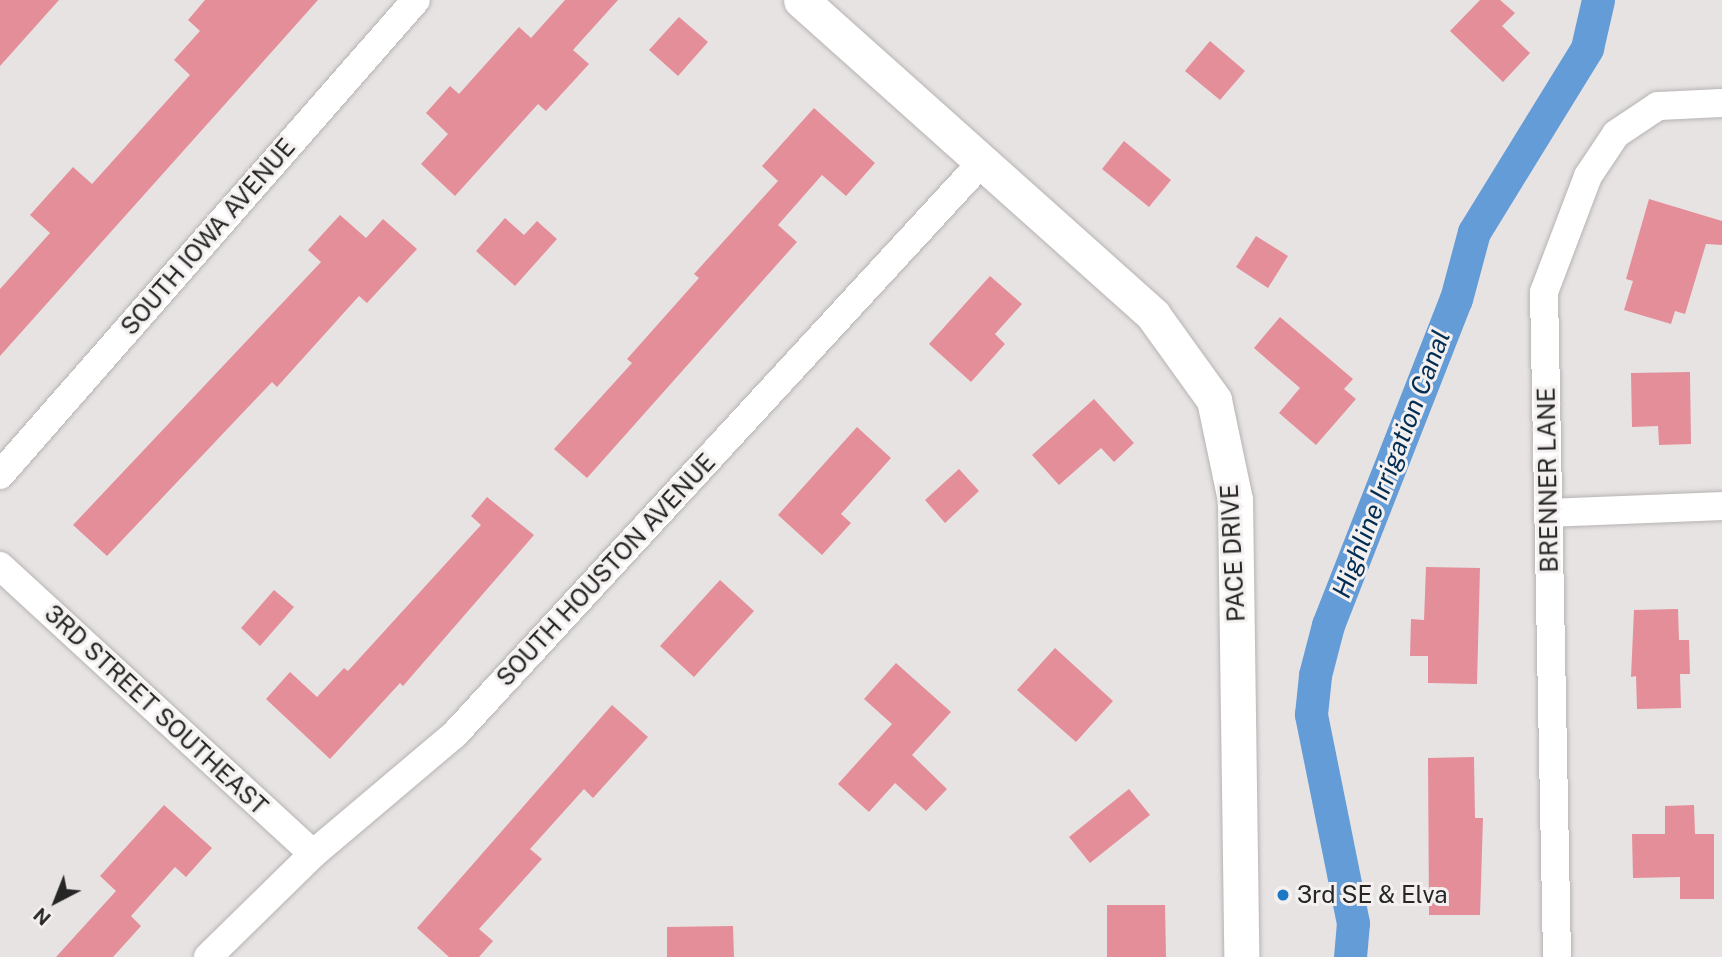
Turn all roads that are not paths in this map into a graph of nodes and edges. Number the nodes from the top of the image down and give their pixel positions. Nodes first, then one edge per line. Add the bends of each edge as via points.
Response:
1 (416, 0) edge
2 (801, 0) edge
3 (1722, 103) edge
4 (982, 162) junction
5 (0, 475) edge
6 (1722, 506) edge
7 (1548, 513) junction
8 (0, 566) edge
9 (313, 854) junction
10 (208, 957) edge
11 (1241, 957) edge
12 (1557, 957) edge

1 - 5 street, SOUTH IOWA AVENUE
2 - 4 street, PACE DRIVE
3 - 7 street, BRENNER LANE via 1658,106 1616,134 1583,187 1545,292
4 - 9 street, SOUTH HOUSTON AVENUE via 455,734
4 - 11 street, PACE DRIVE via 1153,314 1214,400 1235,500
6 - 7 street
7 - 12 street, BRENNER LANE
8 - 9 street, 3RD STREET SOUTHEAST
9 - 10 street, SOUTH HOUSTON AVENUE

